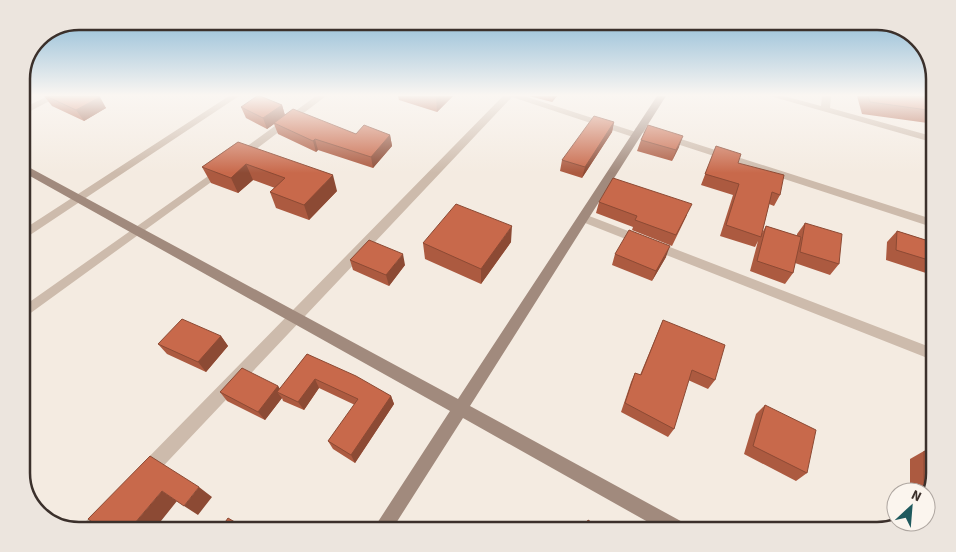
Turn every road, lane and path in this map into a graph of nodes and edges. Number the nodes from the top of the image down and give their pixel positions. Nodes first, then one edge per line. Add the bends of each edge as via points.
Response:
1 (196, 122) edge
2 (287, 122) edge
3 (483, 122) edge
4 (603, 122) edge
5 (645, 122) edge
6 (870, 122) edge
7 (638, 132) junction
8 (926, 137) edge
9 (30, 171) edge
10 (80, 199) junction
11 (584, 218) junction
12 (926, 221) edge
13 (30, 230) edge
14 (138, 230) junction
15 (30, 309) edge
16 (296, 318) junction
17 (926, 351) edge
18 (461, 409) junction
19 (138, 481) edge
20 (117, 502) edge
21 (98, 522) edge
22 (387, 522) edge
23 (654, 522) edge

1 - 10 street
2 - 14 street
3 - 16 street
4 - 7 street
5 - 7 street
6 - 8 street
7 - 11 street
7 - 12 street
9 - 10 street
10 - 13 street
10 - 14 street
11 - 17 street
11 - 18 street
14 - 15 street
14 - 16 street
16 - 18 street
16 - 19 street
18 - 22 street
18 - 23 street
20 - 21 street

